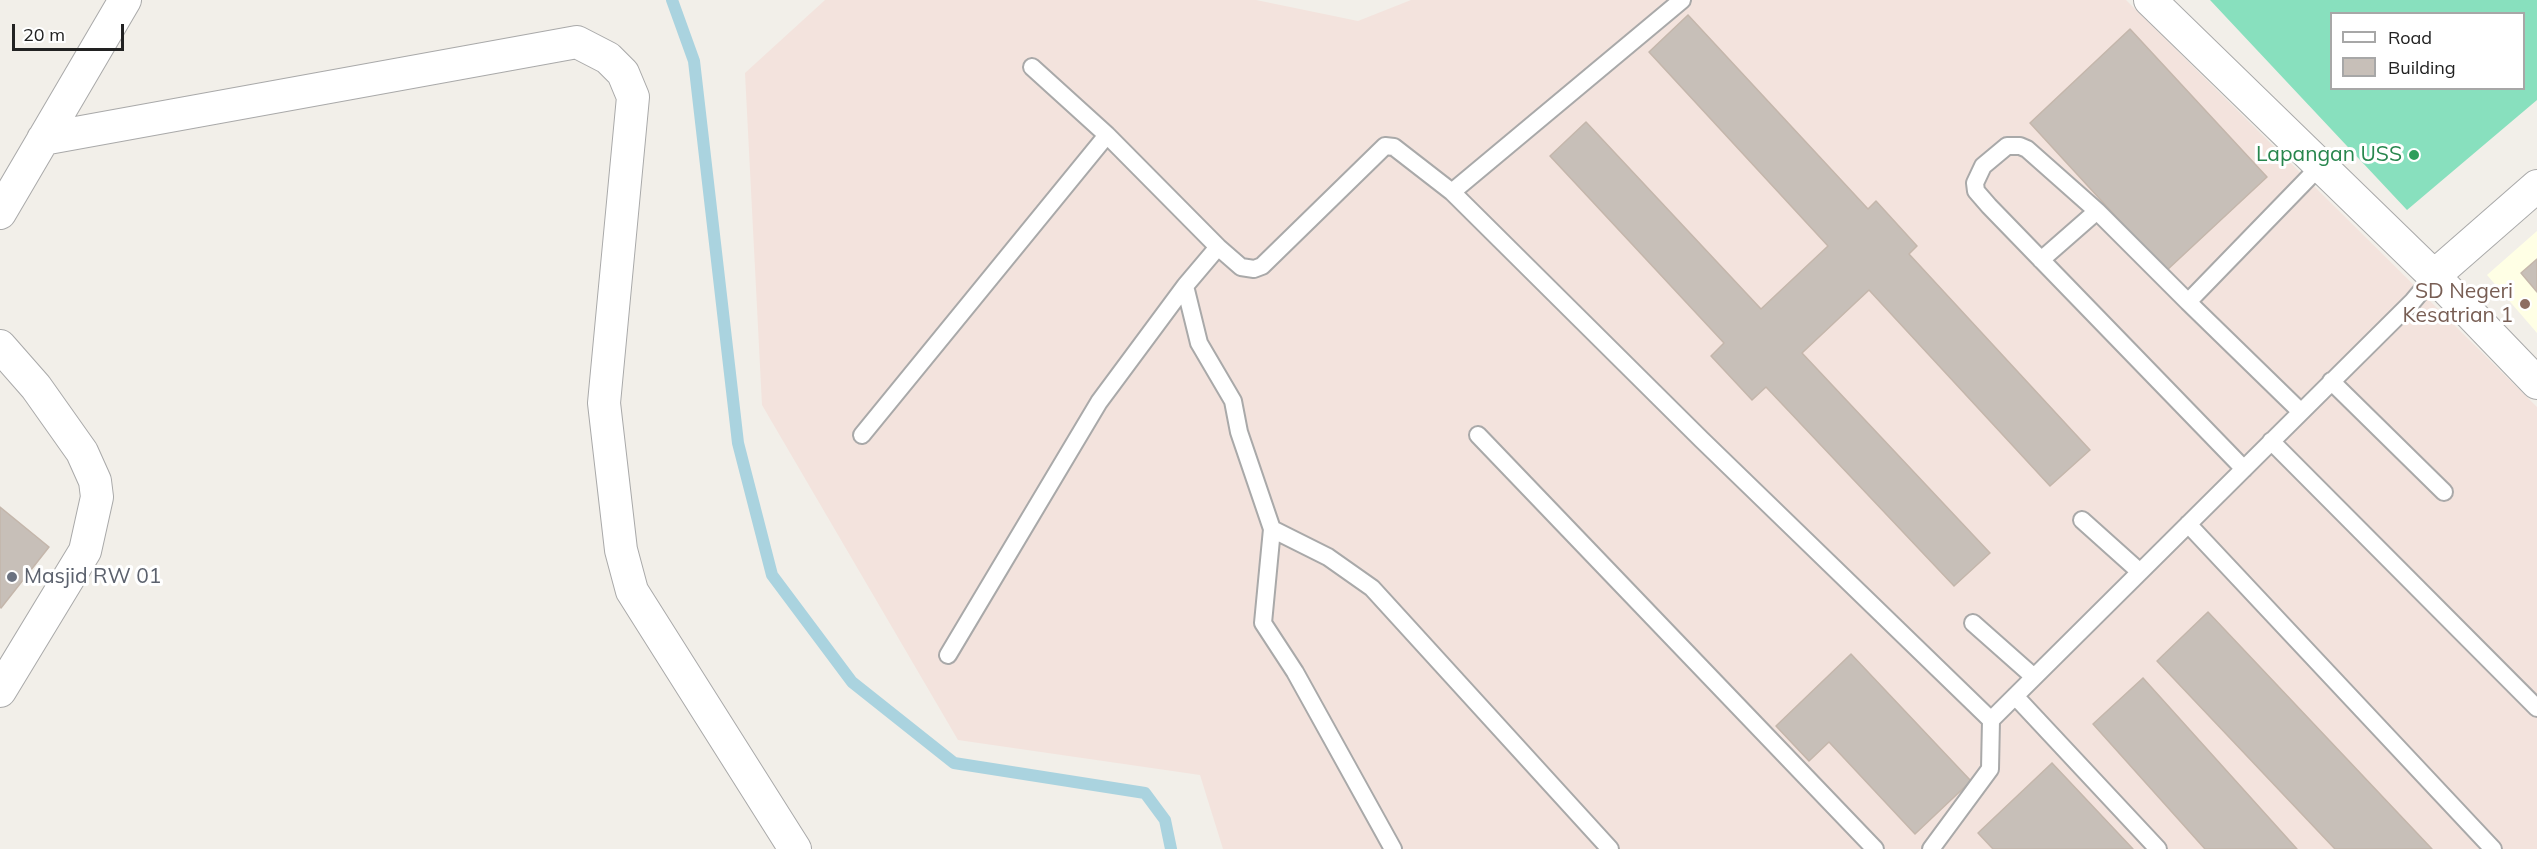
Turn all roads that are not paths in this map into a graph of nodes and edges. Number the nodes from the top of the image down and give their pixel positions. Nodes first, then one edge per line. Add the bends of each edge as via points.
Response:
1 (1682, 0) edge
2 (2150, 0) edge
3 (119, 12) edge
4 (1032, 67) dead end
5 (1107, 135) junction
6 (43, 139) junction
7 (2320, 166) junction
8 (2537, 186) edge
9 (1452, 192) junction
10 (2097, 211) junction
11 (0, 213) edge
12 (1218, 247) junction
13 (2041, 260) junction
14 (2434, 276) junction
15 (1185, 286) junction
16 (2188, 302) junction
17 (4, 345) edge
18 (2331, 381) junction
19 (2537, 383) edge
20 (2301, 412) junction
21 (862, 435) dead end
22 (1478, 435) dead end
23 (2271, 441) junction
24 (2244, 469) junction
25 (2444, 492) dead end
26 (2082, 520) dead end
27 (2188, 524) junction
28 (1272, 529) junction
29 (2140, 572) junction
30 (1974, 622) dead end
31 (948, 654) dead end
32 (2034, 677) junction
33 (0, 692) edge
34 (2015, 696) junction
35 (2533, 697) edge
36 (1991, 720) junction
37 (795, 849) edge
38 (1393, 849) edge
39 (1610, 849) edge
40 (1875, 849) edge
41 (1931, 849) edge
42 (2158, 849) edge
43 (2493, 849) edge

1 - 9 lane
2 - 7 street
3 - 6 street
4 - 5 lane
5 - 12 lane
5 - 21 lane
6 - 11 street
6 - 37 street via 577,42 608,58 623,73 633,97 604,404 621,550 632,591
7 - 14 street
7 - 16 lane
8 - 14 street
9 - 12 lane via 1388,145 1262,266 1241,267
9 - 36 lane
10 - 13 lane
10 - 13 lane via 2027,149 2013,145 1995,154 1978,173 1976,191
10 - 16 lane
12 - 15 lane
13 - 24 lane
14 - 18 lane
14 - 19 street
15 - 28 lane via 1199,343 1233,400 1239,432
15 - 31 lane via 1099,402
16 - 20 lane
17 - 33 street via 82,452 95,481 97,497 85,551
18 - 20 lane
18 - 25 lane
20 - 23 lane
22 - 40 lane
23 - 24 lane
23 - 35 lane
24 - 27 lane
26 - 29 lane
27 - 29 lane
27 - 43 lane
28 - 38 lane via 1263,623 1295,672
28 - 39 lane via 1328,557 1372,588
29 - 32 lane
30 - 32 lane
32 - 34 lane
34 - 36 lane
34 - 42 lane
36 - 41 lane via 1990,769

